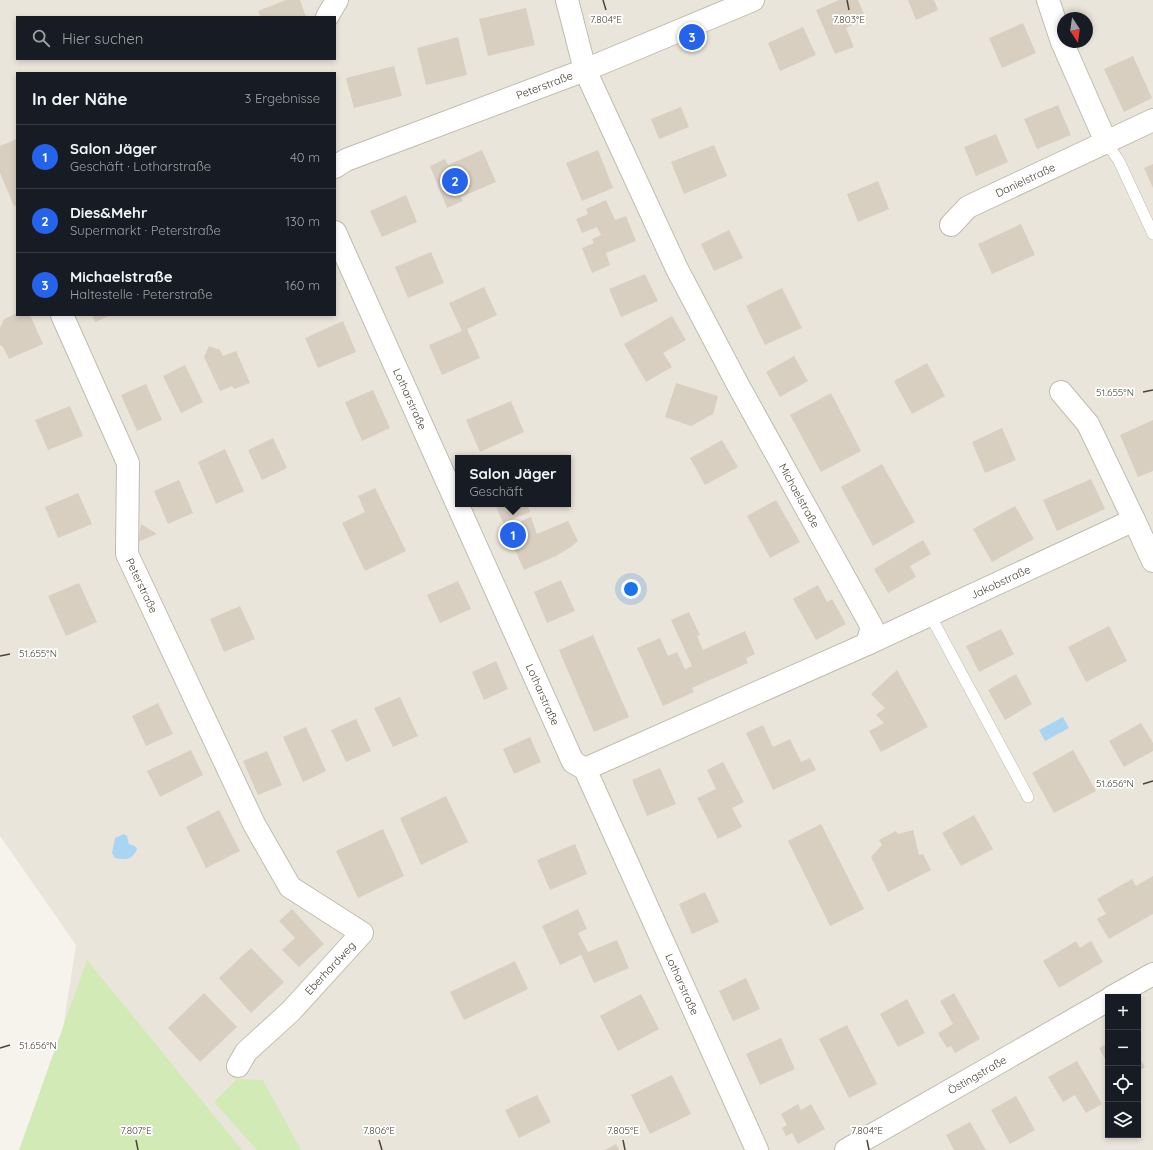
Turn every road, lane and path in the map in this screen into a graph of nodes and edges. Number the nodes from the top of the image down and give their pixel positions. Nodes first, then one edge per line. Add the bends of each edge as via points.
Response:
1 (337, 0) edge
2 (567, 0) edge
3 (753, 0) edge
4 (1048, 0) edge
5 (328, 16) edge
6 (585, 70) junction
7 (1153, 120) edge
8 (1106, 142) junction
9 (336, 166) edge
10 (951, 225) dead end
11 (336, 234) edge
12 (1153, 234) edge
13 (62, 316) edge
14 (1061, 392) dead end
15 (455, 499) edge
16 (458, 507) edge
17 (1134, 520) junction
18 (1153, 561) edge
19 (930, 614) junction
20 (867, 644) junction
21 (585, 769) junction
22 (1028, 797) dead end
23 (254, 824) joint
24 (1153, 974) edge
25 (1117, 994) edge
26 (1105, 1002) edge
27 (238, 1066) dead end
28 (757, 1150) edge
29 (846, 1150) edge

1 - 5 street
2 - 6 street, Michaelstraße
3 - 6 street, Peterstraße
4 - 8 street via 1062,42
6 - 9 street, Peterstraße via 346,160
6 - 20 street, Michaelstraße via 677,269 872,627
7 - 8 street, Danielstraße
8 - 10 street, Danielstraße via 968,207
8 - 12 lane via 1119,161
11 - 15 street, Lotharstraße
13 - 23 street, Peterstraße via 128,463 127,554
14 - 17 street via 1088,424
16 - 21 street, Lotharstraße via 573,762
17 - 18 street
17 - 19 street, Jakobstraße
19 - 20 street, Jakobstraße
19 - 22 lane
20 - 21 street
21 - 28 street, Lotharstraße
23 - 27 street, Eberhardweg via 290,887 362,933 291,1011 246,1052
24 - 25 street
26 - 29 street, Östingstraße

